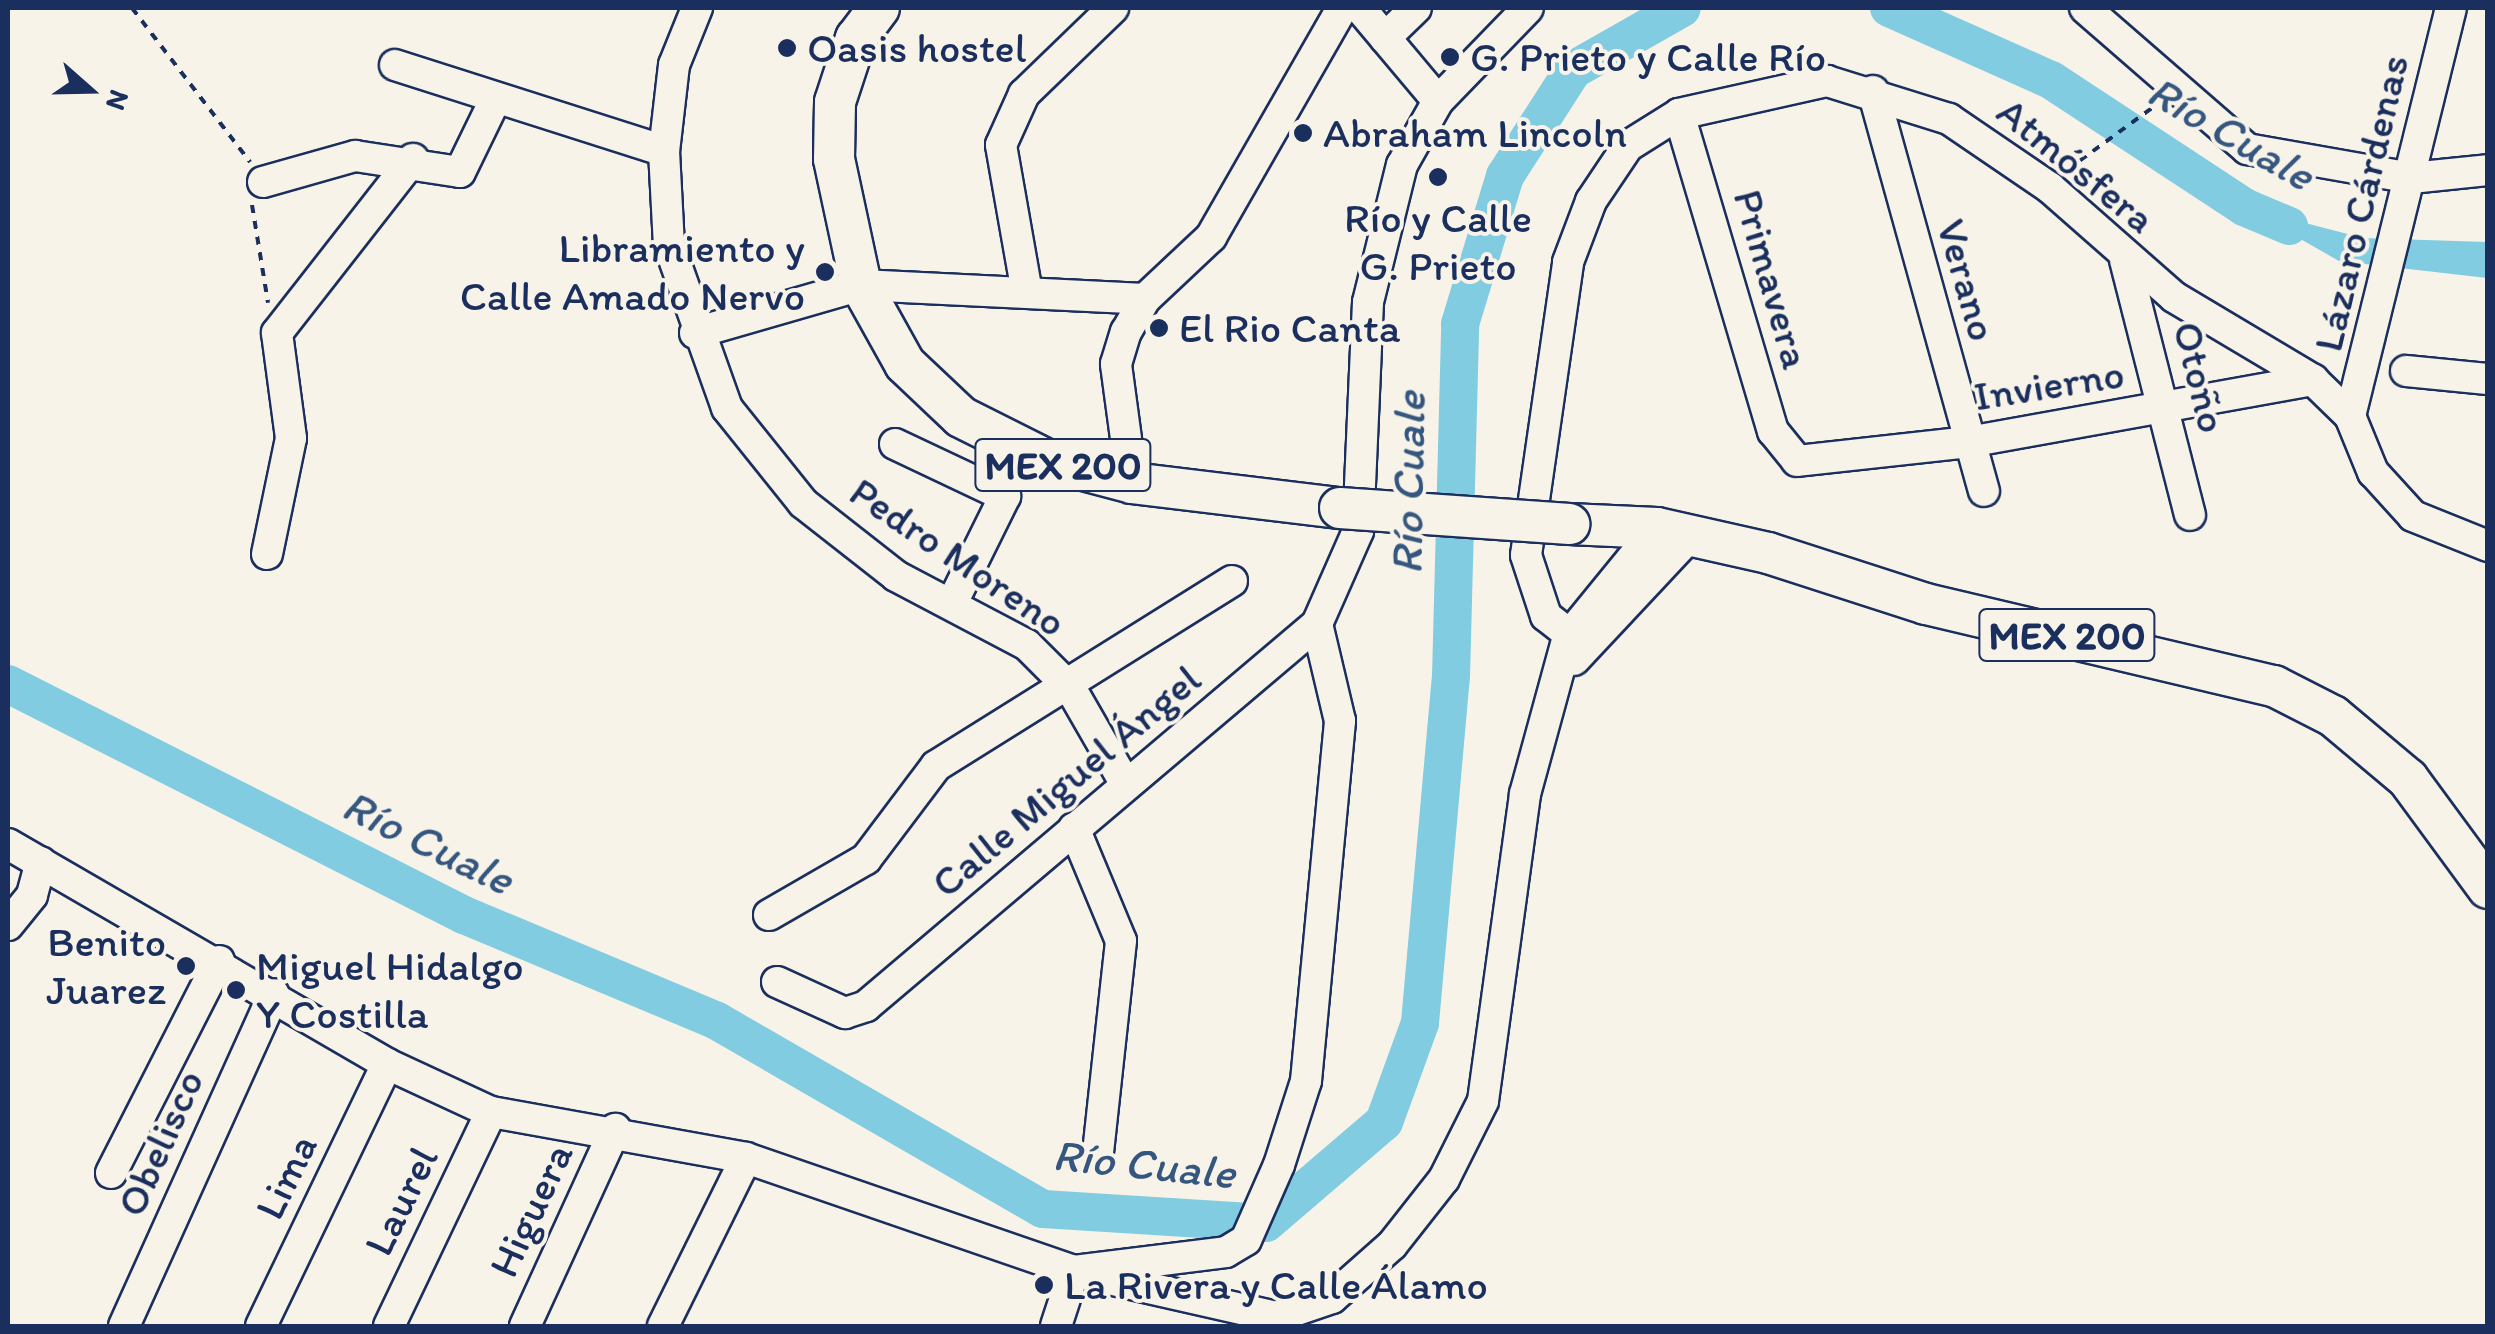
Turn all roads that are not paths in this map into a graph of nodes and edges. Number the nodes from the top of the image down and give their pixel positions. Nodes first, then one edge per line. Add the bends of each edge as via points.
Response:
1 (697, 8) edge
2 (879, 8) edge
3 (1113, 8) edge
4 (1342, 8) edge
5 (1360, 8) edge
6 (1416, 8) edge
7 (1528, 8) edge
8 (2084, 8) edge
9 (2451, 8) edge
10 (1386, 38) junction
11 (395, 65) dead end
12 (1873, 90) junction
13 (496, 98) junction
14 (1438, 101) junction
15 (1679, 114) junction
16 (664, 151) junction
17 (413, 159) junction
18 (2488, 170) edge
19 (263, 182) road end
20 (2409, 192) junction
21 (2125, 260) junction
22 (861, 285) junction
23 (1026, 287) junction
24 (1145, 299) junction
25 (695, 333) junction
26 (2406, 371) dead end
27 (2488, 378) edge
28 (2313, 380) junction
29 (2166, 409) junction
30 (2350, 416) junction
31 (1968, 442) junction
32 (896, 444) dead end
33 (1797, 461) joint
34 (1132, 483) junction
35 (1984, 490) dead end
36 (2190, 516) dead end
37 (1349, 519) junction
38 (1674, 532) junction
39 (2488, 546) edge
40 (267, 554) dead end
41 (1232, 581) dead end
42 (954, 601) junction
43 (1317, 624) junction
44 (1577, 642) junction
45 (1071, 689) junction
46 (1125, 783) junction
47 (1074, 828) junction
48 (8, 844) edge
49 (41, 862) junction
50 (2488, 888) edge
51 (769, 916) dead end
52 (8, 924) edge
53 (219, 961) junction
54 (777, 982) dead end
55 (274, 994) junction
56 (387, 1064) junction
57 (491, 1112) junction
58 (615, 1129) junction
59 (1098, 1154) dead end
60 (746, 1158) junction
61 (111, 1173) dead end
62 (1074, 1270) junction
63 (124, 1326) edge
64 (261, 1326) edge
65 (389, 1326) edge
66 (524, 1326) edge
67 (663, 1326) edge
68 (1056, 1326) edge

1 - 16 street, Pedro Moreno via 674,66
2 - 22 main road, MEX 200 via 856,38 835,102 834,159
3 - 23 street via 1024,94 1001,145
4 - 24 street via 1211,237
5 - 10 street
6 - 10 street
7 - 14 street
8 - 20 street via 2246,149
9 - 20 street, Lázaro Cárdenas
10 - 14 street
11 - 13 street
12 - 15 street, Atmósfera via 1827,81
12 - 21 street, Atmósfera via 1949,119 2050,188
12 - 31 street, Verano
13 - 16 street
13 - 17 street via 460,172
14 - 37 street via 1402,165 1368,302
15 - 33 street, Primavera via 1773,431
15 - 44 street, Atmósfera via 1628,146 1590,200 1568,262 1526,555 1530,587
16 - 25 street, Pedro Moreno via 668,245
17 - 19 street via 354,156
17 - 40 street via 277,333 290,452
18 - 20 street
20 - 30 street, Lázaro Cárdenas
21 - 28 street, Atmósfera
21 - 29 street, Otoño
22 - 23 street
22 - 25 street
22 - 34 main road, MEX 200 via 905,364 961,417 1048,461
23 - 24 street
24 - 34 street via 1116,364
25 - 42 street, Pedro Moreno via 727,408 804,504 896,576
26 - 27 street
28 - 29 street, Invierno
28 - 30 street, Atmósfera
29 - 31 street, Invierno
29 - 36 street, Otoño
30 - 39 street, Atmósfera via 2373,472 2413,516
31 - 33 street, Invierno
31 - 35 street, Verano
32 - 42 street via 1004,496
34 - 37 main road, MEX 200
37 - 38 main road, MEX 200, bridge
37 - 43 street, Calle Miguel Ángel
38 - 44 street
38 - 50 main road, MEX 200 via 1926,604 2274,686 2333,716 2408,779
41 - 45 street
42 - 45 street, Pedro Moreno via 1027,645
43 - 46 street, Calle Miguel Ángel
43 - 62 street via 1340,721 1306,1080 1279,1165 1246,1240 1226,1252
44 - 62 street via 1525,794 1483,1101 1444,1178 1392,1245 1332,1298 1276,1317
45 - 46 street, Pedro Moreno
45 - 51 street via 936,766 866,859
46 - 47 street, Calle Miguel Ángel
47 - 54 street, Calle Miguel Ángel via 866,1006 845,1013
47 - 59 street via 1121,940
48 - 49 street
49 - 52 street via 32,895
49 - 53 street
53 - 55 street
53 - 61 street
55 - 56 street
55 - 63 street, Obelisco
56 - 57 street
56 - 64 street, Lima
57 - 58 street
57 - 65 street, Laurel
58 - 60 street
58 - 66 street, Higuera
60 - 62 street
60 - 67 street
62 - 68 street

